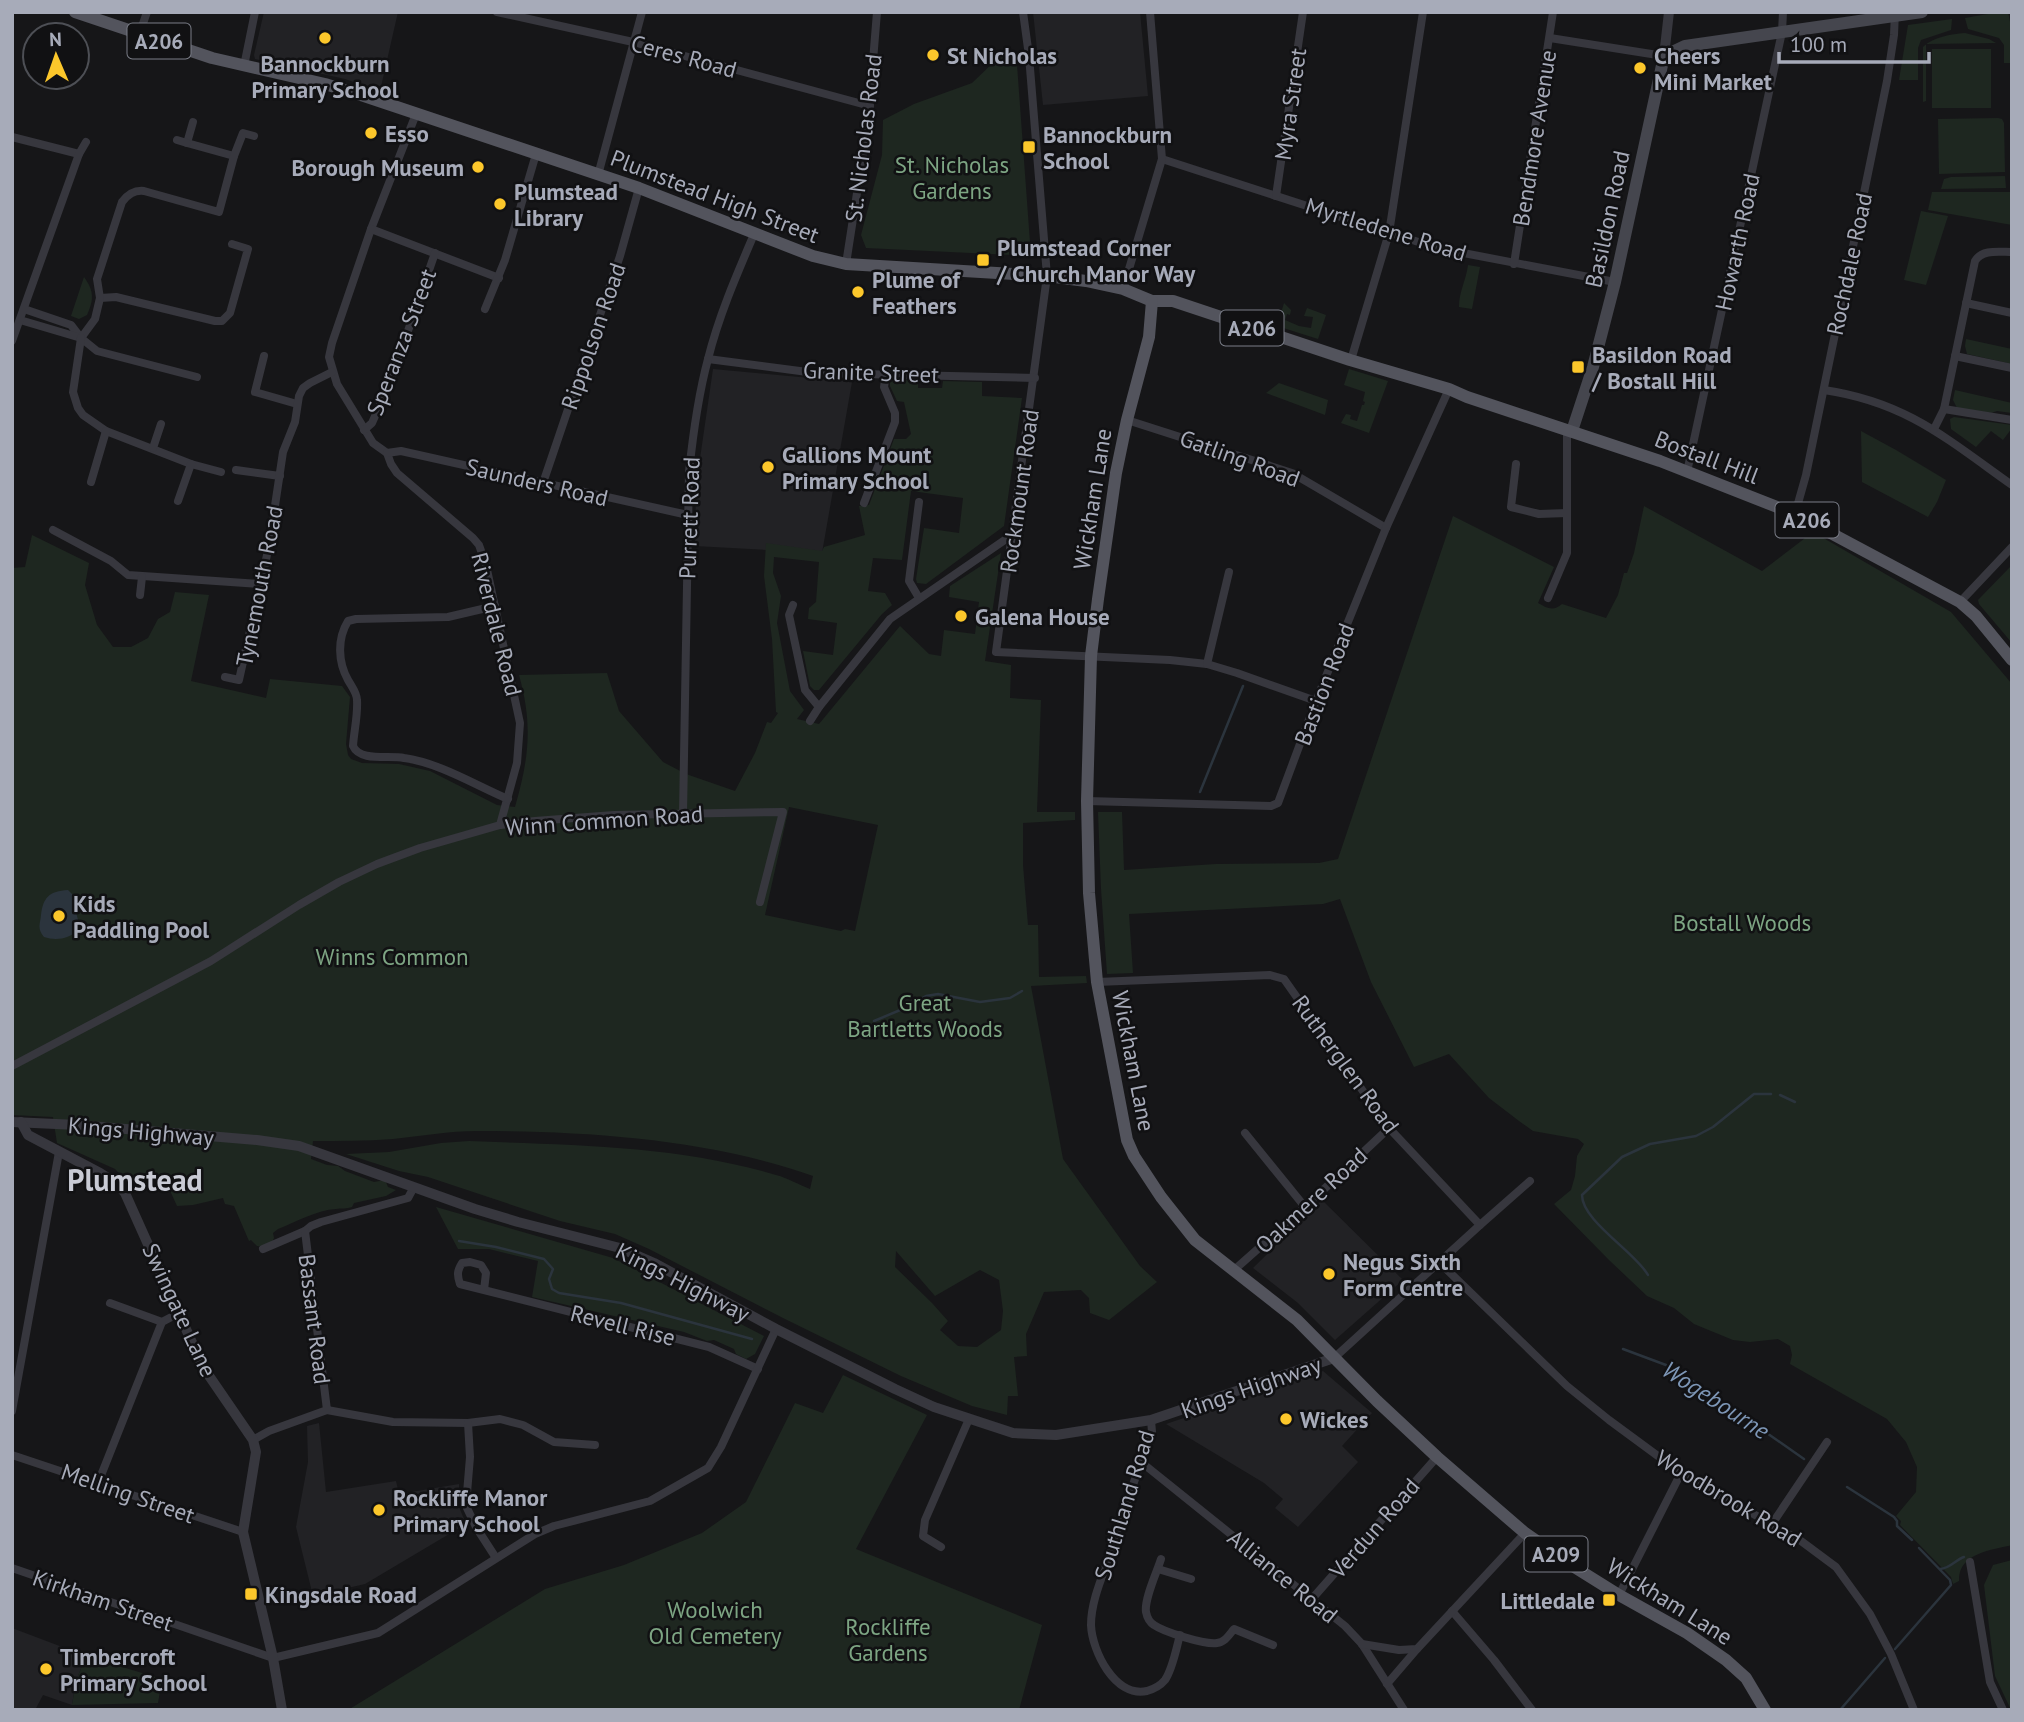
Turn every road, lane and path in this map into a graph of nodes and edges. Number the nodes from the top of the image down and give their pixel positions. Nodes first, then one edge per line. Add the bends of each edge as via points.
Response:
1 (75, 12) edge
2 (147, 12) edge
3 (255, 12) edge
4 (497, 12) edge
5 (642, 12) edge
6 (877, 12) edge
7 (1023, 12) edge
8 (1150, 12) edge
9 (1303, 12) edge
10 (1423, 12) edge
11 (1553, 12) edge
12 (1669, 12) edge
13 (1783, 12) edge
14 (1922, 12) edge
15 (1895, 14) edge
16 (1783, 32) junction
17 (139, 35) junction
18 (1549, 38) junction
19 (633, 42) junction
20 (1664, 56) junction
21 (244, 66) junction
22 (870, 106) junction
23 (416, 114) junction
24 (193, 122) dead end
25 (254, 136) dead end
26 (12, 137) edge
27 (177, 141) dead end
28 (86, 142) dead end
29 (187, 143) junction
30 (79, 154) junction
31 (536, 154) junction
32 (234, 156) junction
33 (1162, 159) junction
34 (598, 174) junction
35 (639, 188) junction
36 (1276, 196) junction
37 (371, 229) junction
38 (755, 232) junction
39 (1390, 233) junction
40 (232, 244) dead end
41 (2012, 252) edge
42 (435, 253) junction
43 (846, 264) junction
44 (1514, 264) junction
45 (1047, 276) junction
46 (499, 278) junction
47 (1615, 282) junction
48 (1123, 289) junction
49 (100, 298) junction
50 (1152, 301) junction
51 (1966, 303) junction
52 (24, 309) junction
53 (485, 309) dead end
54 (2012, 313) edge
55 (20, 320) junction
56 (81, 338) junction
57 (12, 341) edge
58 (264, 356) dead end
59 (1955, 356) junction
60 (708, 359) junction
61 (1351, 360) junction
62 (2012, 368) edge
63 (332, 372) junction
64 (886, 373) junction
65 (197, 377) dead end
66 (1035, 378) junction
67 (1449, 390) junction
68 (1824, 390) junction
69 (297, 404) junction
70 (1944, 409) junction
71 (1127, 420) junction
72 (2012, 420) edge
73 (161, 424) dead end
74 (1934, 429) junction
75 (106, 430) junction
76 (364, 430) junction
77 (1569, 430) junction
78 (153, 448) junction
79 (387, 453) junction
80 (191, 464) junction
81 (1516, 464) dead end
82 (236, 470) dead end
83 (221, 472) dead end
84 (1687, 472) junction
85 (280, 477) junction
86 (91, 482) dead end
87 (543, 483) junction
88 (2012, 485) edge
89 (178, 501) dead end
90 (919, 502) dead end
91 (864, 503) dead end
92 (1567, 513) junction
93 (1795, 514) junction
94 (688, 515) junction
95 (1386, 528) junction
96 (53, 530) dead end
97 (1012, 535) junction
98 (2012, 547) edge
99 (1230, 572) dead end
100 (142, 577) junction
101 (261, 584) junction
102 (139, 595) dead end
103 (919, 598) junction
104 (1548, 598) dead end
105 (1960, 602) junction
106 (793, 605) dead end
107 (495, 606) junction
108 (1091, 656) junction
109 (2012, 660) edge
110 (1207, 664) junction
111 (225, 677) dead end
112 (1316, 701) junction
113 (819, 707) junction
114 (810, 721) dead end
115 (508, 799) junction
116 (1087, 801) junction
117 (683, 814) junction
118 (500, 825) junction
119 (760, 902) dead end
120 (1097, 982) junction
121 (12, 1066) edge
122 (16, 1122) edge
123 (1388, 1128) junction
124 (1245, 1133) dead end
125 (59, 1152) junction
126 (1530, 1181) dead end
127 (414, 1187) junction
128 (1305, 1207) junction
129 (1480, 1225) junction
130 (305, 1231) junction
131 (263, 1249) dead end
132 (1439, 1262) junction
133 (1233, 1271) junction
134 (484, 1290) dead end
135 (110, 1303) dead end
136 (178, 1313) junction
137 (162, 1322) junction
138 (776, 1329) junction
139 (1334, 1358) junction
140 (758, 1369) junction
141 (327, 1409) junction
142 (12, 1411) edge
143 (969, 1419) junction
144 (1151, 1420) junction
145 (468, 1423) junction
146 (253, 1440) junction
147 (1826, 1442) dead end
148 (595, 1445) dead end
149 (12, 1455) edge
150 (1437, 1457) junction
151 (1141, 1462) junction
152 (1681, 1473) junction
153 (98, 1483) junction
154 (1772, 1524) junction
155 (243, 1532) junction
156 (1525, 1533) junction
157 (941, 1547) dead end
158 (496, 1558) junction
159 (1161, 1559) dead end
160 (1970, 1562) dead end
161 (12, 1568) edge
162 (1158, 1569) junction
163 (1191, 1579) dead end
164 (1619, 1595) junction
165 (1311, 1600) junction
166 (1452, 1611) junction
167 (1180, 1635) junction
168 (1362, 1644) junction
169 (1273, 1645) dead end
170 (1417, 1649) junction
171 (273, 1658) junction
172 (1387, 1684) junction
173 (282, 1710) edge
174 (1404, 1710) edge
175 (1532, 1710) edge
176 (1765, 1710) edge
177 (1914, 1710) edge
178 (2003, 1710) edge

1 - 17 main road, Plumstead High Street / A206
2 - 17 street
3 - 21 street
4 - 19 street, Ceres Road
5 - 19 street
6 - 22 street, St. Nicholas Road
7 - 45 street, Rockmount Road
8 - 33 street
9 - 36 street, Myra Street
10 - 39 street
11 - 18 street, Bendmore Avenue
12 - 20 street, Basildon Road
13 - 16 street, Howarth Road
14 - 15 main road
15 - 16 main road
15 - 68 street, Rochdale Road via 1887,81
16 - 20 main road via 1685,46
16 - 84 street, Howarth Road
17 - 21 main road, Plumstead High Street / A206
18 - 20 street
18 - 44 street, Bendmore Avenue
19 - 22 street, Ceres Road
19 - 34 street
20 - 47 main road, Basildon Road
21 - 23 main road, Plumstead High Street / A206 via 325,84
22 - 43 street, St. Nicholas Road
23 - 31 main road, Plumstead High Street / A206
23 - 37 street
24 - 29 street
25 - 32 street via 243,133
26 - 30 street
27 - 29 street
28 - 30 street
29 - 32 street
30 - 52 street
31 - 34 main road, Plumstead High Street / A206
31 - 46 street
32 - 49 street via 219,212 144,191 126,197 97,279
33 - 36 street, Myrtledene Road
33 - 48 street
34 - 35 main road, Plumstead High Street / A206
35 - 38 main road, Plumstead High Street / A206
35 - 87 street, Rippolson Road
36 - 39 street, Myrtledene Road
37 - 42 street, Speranza Street
37 - 63 street via 330,350
38 - 43 main road, Plumstead High Street / A206
38 - 60 street, Purrett Road
39 - 44 street, Myrtledene Road
39 - 61 street
40 - 49 street via 248,249 230,313 222,321 116,297
41 - 51 street via 1979,255
42 - 46 street, Speranza Street
42 - 76 street, Speranza Street via 392,377 372,423
43 - 45 main road, Plumstead High Street / A206
44 - 47 street, Myrtledene Road
45 - 48 main road, Plumstead High Street / A206
45 - 66 street, Rockmount Road
46 - 53 street
47 - 77 main road, Basildon Road via 1593,367
48 - 50 main road, Plumstead High Street / A206
49 - 56 street via 96,319
50 - 61 main road, Plumstead High Street / A206 via 1173,302
50 - 71 main road, Wickham Lane / A209 via 1149,337
51 - 54 street
51 - 59 street
52 - 55 street
52 - 56 street via 71,326
55 - 56 street
55 - 57 street
56 - 65 street via 97,351
56 - 75 street via 74,400 83,415
58 - 69 street via 255,392
59 - 62 street
59 - 70 street
60 - 64 street, Granite Street via 815,373
60 - 94 street, Purrett Road via 692,445
61 - 67 main road, Bostall Hill / A206
63 - 69 street, Tynemouth Road via 303,388
63 - 76 street, Riverdale Road
64 - 66 street, Granite Street
64 - 91 street via 884,387 895,422
66 - 97 street, Rockmount Road
67 - 77 main road, Bostall Hill / A206
67 - 95 street, Bastion Road
68 - 74 street via 1864,397
68 - 93 street, Rochdale Road
69 - 85 street, Tynemouth Road
70 - 72 street
70 - 74 street
71 - 95 street, Gatling Road via 1292,473
71 - 108 main road, Wickham Lane / A209
73 - 78 street
74 - 88 street
75 - 78 street
75 - 86 street
76 - 79 street, Riverdale Road
77 - 84 main road, Bostall Hill / A206
77 - 92 street
78 - 80 street
79 - 87 street, Saunders Road via 401,451
79 - 107 street, Riverdale Road via 397,473 479,545
80 - 83 street
80 - 89 street
81 - 92 street via 1511,507 1539,514
82 - 85 street, Tynemouth Road
84 - 93 main road, Bostall Hill / A206
85 - 101 street, Tynemouth Road
87 - 94 street, Saunders Road
90 - 103 street via 909,582
92 - 104 street via 1567,553
93 - 105 main road, Bostall Hill / A206
94 - 117 street, Purrett Road
95 - 112 street, Bastion Road
96 - 100 street via 128,575
97 - 103 street
97 - 108 street, Rockmount Road via 996,652
98 - 105 street
99 - 110 street
100 - 101 street
100 - 102 street
101 - 111 street, Tynemouth Road via 256,628 239,680
103 - 113 street via 890,619
105 - 109 main road, Bostall Hill / A206
106 - 113 street via 789,615 804,690
107 - 115 street, Riverdale Road via 520,723
107 - 115 street via 448,617 348,621 340,649 344,671 358,699 355,751 422,762
108 - 110 street
108 - 116 main road, Wickham Lane / A209
110 - 112 street
112 - 116 street, Bastion Road via 1278,803
113 - 114 street
115 - 118 street, Riverdale Road
116 - 120 main road, Wickham Lane / A209
117 - 118 street, Winn Common Road
117 - 119 street, Winn Common Road via 783,812
118 - 121 street, Winn Common Road via 420,848 339,882 200,967
120 - 123 street, Rutherglen Road via 1270,975 1284,979
120 - 133 main road, Wickham Lane / A209 via 1127,1140 1134,1156 1186,1230
122 - 125 street, Swingate Lane via 28,1135
122 - 127 street, Kings Highway via 278,1142
123 - 128 street, Oakmere Road
123 - 129 street, Rutherglen Road
124 - 128 street
125 - 136 street, Swingate Lane via 108,1178 125,1193
125 - 142 street
126 - 129 street
127 - 130 street via 408,1198 321,1222
127 - 138 street, Kings Highway via 518,1222 620,1248
128 - 133 street, Oakmere Road
129 - 132 street
130 - 131 street
130 - 141 street, Bassant Road
132 - 139 street
132 - 152 street, Woodbrook Road via 1566,1385
133 - 139 main road, Wickham Lane / A209 via 1297,1320
134 - 140 street, Revell Rise via 709,1347
135 - 137 street
136 - 137 street
136 - 146 street, Swingate Lane via 203,1367
137 - 153 street
138 - 140 street
138 - 143 street, Kings Highway via 895,1389
139 - 144 street, Kings Highway
139 - 150 main road, Wickham Lane / A209
140 - 158 street via 708,1468 650,1501 554,1526
141 - 145 street via 393,1422
141 - 146 street, Bassant Road
143 - 144 street, Kings Highway via 1033,1435
143 - 157 street via 925,1520 923,1536
144 - 151 street, Southland Road via 1152,1432
145 - 148 street via 500,1419 554,1442
145 - 158 street via 467,1508
146 - 155 street via 256,1452
147 - 154 street
149 - 153 street, Melling Street
150 - 156 main road, Wickham Lane / A209
150 - 165 street, Verdun Road
151 - 165 street, Alliance Road
151 - 167 street, Southland Road via 1098,1590 1091,1627 1107,1669 1122,1685 1144,1692 1166,1679
152 - 154 street, Woodbrook Road
152 - 164 street
153 - 155 street, Melling Street
154 - 177 street, Woodbrook Road via 1821,1555 1847,1580 1891,1654
155 - 171 street
156 - 164 main road, Wickham Lane / A209
156 - 166 street
158 - 171 street via 378,1633
159 - 162 street
160 - 178 street via 1990,1682
161 - 171 street, Kirkham Street
162 - 163 street
162 - 167 street via 1146,1614 1156,1627
164 - 176 main road, Wickham Lane / A209 via 1726,1660 1746,1678
165 - 168 street, Alliance Road
166 - 170 street
166 - 175 street
167 - 169 street via 1214,1644 1234,1629
168 - 170 street
168 - 172 street, Alliance Road
170 - 172 street
171 - 173 street
172 - 174 street, Alliance Road

